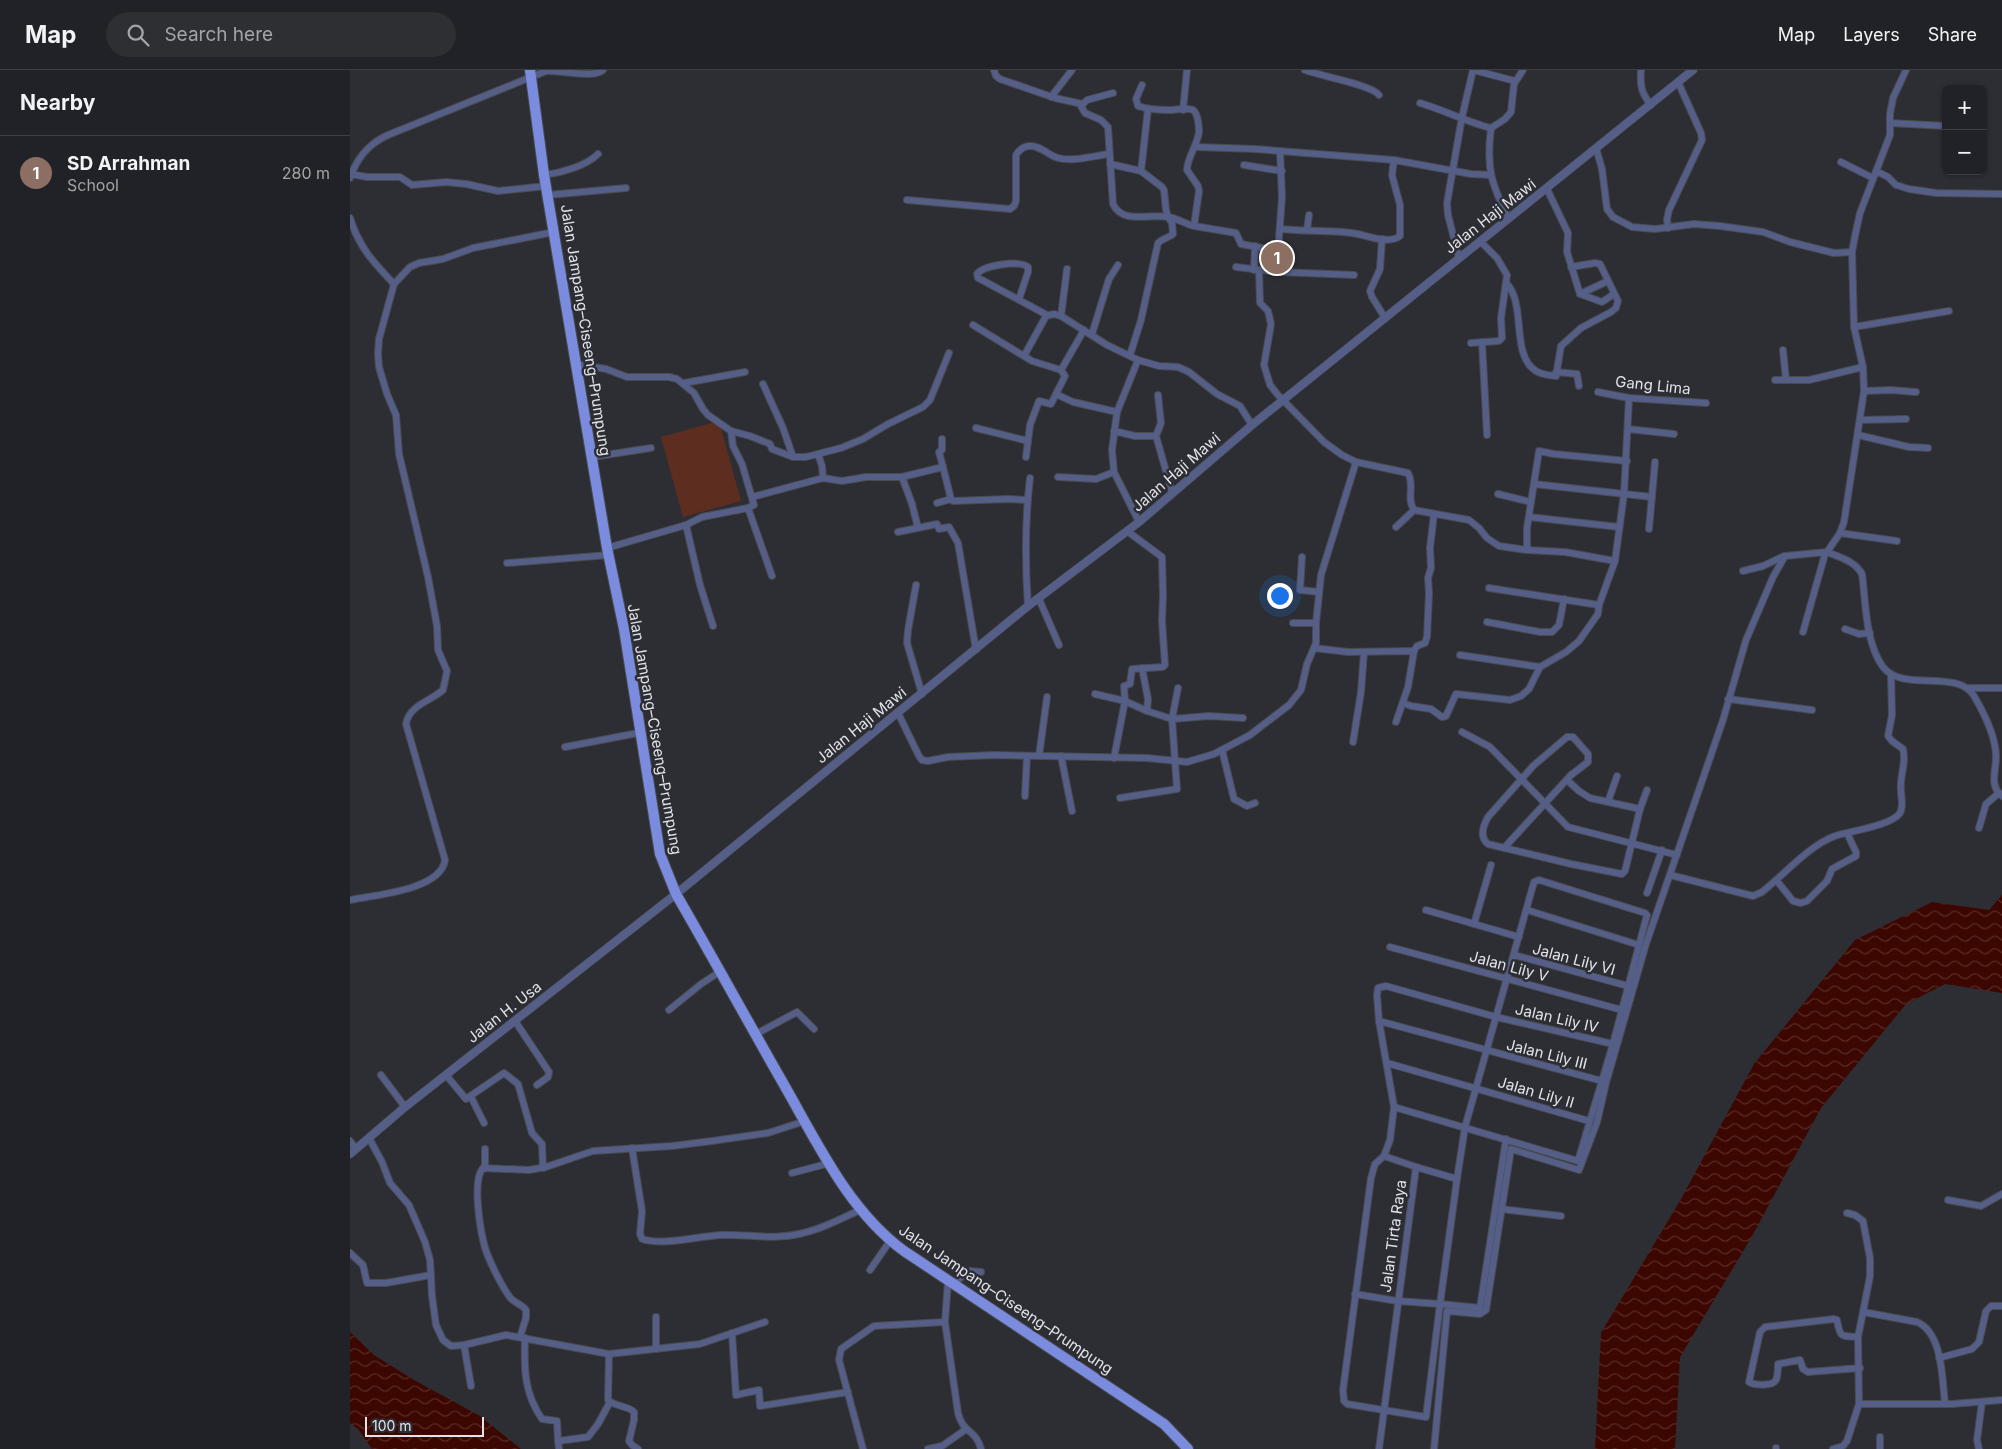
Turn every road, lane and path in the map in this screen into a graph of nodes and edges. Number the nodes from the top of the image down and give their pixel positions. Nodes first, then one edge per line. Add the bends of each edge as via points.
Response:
1 (603, 70) edge
2 (994, 70) edge
3 (1072, 70) edge
4 (1187, 70) edge
5 (1304, 70) edge
6 (1473, 70) edge
7 (1523, 70) edge
8 (1641, 70) edge
9 (1694, 70) edge
10 (1906, 70) edge
11 (531, 73) edge
12 (1515, 81) junction
13 (1678, 82) junction
14 (1142, 85) dead end
15 (1113, 93) dead end
16 (1379, 95) dead end
17 (1051, 97) junction
18 (1420, 103) dead end
19 (1082, 104) junction
20 (1651, 105) junction
21 (1148, 109) junction
22 (1183, 110) junction
23 (1462, 117) junction
24 (1890, 123) junction
25 (1942, 126) edge
26 (1491, 128) junction
27 (1196, 147) junction
28 (1596, 148) junction
29 (1280, 151) junction
30 (598, 154) dead end
31 (1109, 154) junction
32 (1394, 160) junction
33 (1841, 162) dead end
34 (1110, 164) junction
35 (1244, 165) dead end
36 (1452, 169) junction
37 (1142, 171) junction
38 (1282, 171) junction
39 (1875, 174) junction
40 (1490, 175) junction
41 (350, 176) edge
42 (546, 186) junction
43 (626, 188) dead end
44 (1547, 189) junction
45 (2002, 194) edge
46 (907, 200) dead end
47 (1309, 215) dead end
48 (1168, 217) junction
49 (350, 218) edge
50 (1508, 219) junction
51 (1194, 226) junction
52 (1668, 228) junction
53 (1281, 229) junction
54 (1307, 230) junction
55 (554, 232) junction
56 (1382, 239) junction
57 (1480, 241) junction
58 (1255, 246) junction
59 (1278, 251) junction
60 (1852, 252) junction
61 (1459, 258) junction
62 (1118, 265) dead end
63 (1236, 267) dead end
64 (1571, 267) junction
65 (1067, 270) dead end
66 (1257, 270) junction
67 (1279, 272) junction
68 (1354, 275) dead end
69 (1608, 281) junction
70 (1506, 283) junction
71 (394, 284) junction
72 (1580, 294) junction
73 (1614, 294) junction
74 (1019, 299) junction
75 (1950, 311) dead end
76 (1047, 315) junction
77 (1061, 316) junction
78 (1385, 318) junction
79 (973, 325) dead end
80 (1854, 327) junction
81 (1084, 330) junction
82 (1092, 334) junction
83 (1482, 342) junction
84 (1471, 343) dead end
85 (1782, 350) dead end
86 (949, 353) dead end
87 (1130, 355) junction
88 (1024, 356) junction
89 (1138, 360) junction
90 (576, 364) junction
91 (1863, 367) junction
92 (1060, 370) junction
93 (744, 372) dead end
94 (1556, 372) junction
95 (1775, 380) dead end
96 (1786, 380) junction
97 (684, 383) junction
98 (763, 384) dead end
99 (1578, 386) dead end
100 (1864, 391) junction
101 (1598, 392) dead end
102 (1916, 392) dead end
103 (1056, 394) junction
104 (1158, 395) dead end
105 (1629, 398) junction
106 (1284, 401) junction
107 (1706, 403) dead end
108 (1117, 412) junction
109 (1906, 419) dead end
110 (1861, 420) junction
111 (1252, 425) junction
112 (976, 428) dead end
113 (1628, 429) junction
114 (731, 431) junction
115 (1114, 432) junction
116 (1674, 434) dead end
117 (1486, 435) dead end
118 (1156, 436) junction
119 (1858, 436) junction
120 (942, 439) dead end
121 (1028, 441) junction
122 (651, 448) dead end
123 (1928, 448) dead end
124 (818, 454) junction
125 (592, 457) junction
126 (793, 457) junction
127 (1026, 457) dead end
128 (1627, 461) junction
129 (1356, 462) junction
130 (1655, 462) dead end
131 (943, 467) junction
132 (1114, 472) junction
133 (902, 477) junction
134 (1058, 477) dead end
135 (823, 478) junction
136 (1030, 478) dead end
137 (1534, 484) junction
138 (1172, 492) junction
139 (1498, 494) dead end
140 (1624, 494) junction
141 (752, 497) junction
142 (1652, 497) junction
143 (951, 499) junction
144 (1027, 500) junction
145 (1531, 502) junction
146 (937, 503) dead end
147 (748, 508) junction
148 (1414, 510) junction
149 (1434, 514) junction
150 (1528, 517) junction
151 (1139, 522) junction
152 (686, 525) junction
153 (1396, 527) dead end
154 (1619, 527) junction
155 (918, 528) junction
156 (1649, 529) dead end
157 (1127, 531) junction
158 (898, 532) dead end
159 (1840, 533) junction
160 (1897, 541) dead end
161 (1527, 550) junction
162 (608, 551) junction
163 (1827, 552) junction
164 (1785, 556) junction
165 (1302, 557) dead end
166 (1615, 561) junction
167 (507, 563) dead end
168 (1743, 571) dead end
169 (772, 576) dead end
170 (916, 585) dead end
171 (1489, 588) dead end
172 (1319, 592) junction
173 (1040, 598) junction
174 (1564, 599) junction
175 (1600, 605) junction
176 (1028, 606) junction
177 (1487, 622) dead end
178 (1293, 623) dead end
179 (1316, 623) junction
180 (713, 626) dead end
181 (1845, 629) dead end
182 (1803, 632) dead end
183 (1870, 633) junction
184 (1059, 645) dead end
185 (1314, 648) junction
186 (976, 650) junction
187 (1414, 651) junction
188 (1364, 652) junction
189 (1460, 654) dead end
190 (1540, 667) junction
191 (1142, 668) junction
192 (1891, 674) junction
193 (1178, 688) dead end
194 (1970, 688) junction
195 (2002, 688) edge
196 (922, 694) junction
197 (1096, 694) dead end
198 (1047, 697) dead end
199 (1728, 699) junction
200 (1125, 701) junction
201 (1403, 703) junction
202 (1812, 710) dead end
203 (1147, 711) junction
204 (898, 713) junction
205 (1243, 718) dead end
206 (1172, 719) junction
207 (1396, 722) dead end
208 (639, 731) junction
209 (1462, 732) dead end
210 (1353, 742) dead end
211 (565, 747) dead end
212 (1999, 747) edge
213 (1222, 750) junction
214 (1027, 756) junction
215 (1039, 756) junction
216 (1061, 756) junction
217 (1114, 758) junction
218 (1174, 762) junction
219 (1617, 776) dead end
220 (1521, 780) junction
221 (1566, 780) junction
222 (1646, 790) dead end
223 (2000, 795) edge
224 (1025, 796) dead end
225 (1120, 798) dead end
226 (1608, 802) junction
227 (1255, 803) dead end
228 (1544, 803) junction
229 (1640, 809) junction
230 (1072, 811) dead end
231 (1980, 828) dead end
232 (1847, 832) junction
233 (1632, 842) junction
234 (1504, 848) junction
235 (1662, 850) junction
236 (1677, 855) junction
237 (1491, 865) dead end
238 (1670, 875) junction
239 (1777, 880) junction
240 (1648, 893) dead end
241 (676, 894) junction
242 (350, 900) edge
243 (1426, 910) dead end
244 (1527, 910) junction
245 (1474, 924) junction
246 (1519, 937) junction
247 (1639, 945) junction
248 (1390, 947) dead end
249 (1514, 955) junction
250 (721, 972) junction
251 (1507, 978) junction
252 (1628, 986) junction
253 (669, 1010) dead end
254 (1622, 1010) junction
255 (1496, 1017) junction
256 (515, 1021) junction
257 (1379, 1021) junction
258 (814, 1029) dead end
259 (756, 1034) junction
260 (1612, 1044) junction
261 (1486, 1052) junction
262 (1387, 1063) junction
263 (381, 1075) dead end
264 (446, 1075) junction
265 (1602, 1081) junction
266 (537, 1085) dead end
267 (1476, 1088) junction
268 (471, 1097) junction
269 (406, 1107) junction
270 (1394, 1107) junction
271 (805, 1121) junction
272 (1589, 1121) junction
273 (484, 1123) dead end
274 (1465, 1127) junction
275 (369, 1138) junction
276 (1506, 1139) junction
277 (350, 1141) edge
278 (632, 1148) junction
279 (484, 1149) dead end
280 (353, 1151) edge
281 (1384, 1156) junction
282 (830, 1163) junction
283 (1416, 1167) junction
284 (486, 1168) junction
285 (543, 1168) junction
286 (792, 1173) dead end
287 (1457, 1179) junction
288 (2002, 1194) edge
289 (1948, 1200) dead end
290 (1501, 1209) junction
291 (860, 1210) junction
292 (1847, 1212) dead end
293 (1561, 1216) dead end
294 (890, 1241) junction
295 (350, 1252) edge
296 (870, 1270) dead end
297 (981, 1272) dead end
298 (431, 1275) junction
299 (950, 1282) junction
300 (1355, 1294) junction
301 (1397, 1301) junction
302 (1440, 1304) junction
303 (2002, 1306) edge
304 (1863, 1312) junction
305 (656, 1317) dead end
306 (765, 1322) dead end
307 (944, 1322) junction
308 (732, 1333) junction
309 (522, 1337) junction
310 (1858, 1337) junction
311 (464, 1345) junction
312 (656, 1349) junction
313 (609, 1354) junction
314 (1939, 1358) junction
315 (1860, 1368) junction
316 (471, 1386) dead end
317 (848, 1392) junction
318 (2002, 1400) edge
319 (610, 1402) junction
320 (1982, 1402) junction
321 (1859, 1404) junction
322 (1945, 1404) junction
323 (1385, 1410) junction
324 (966, 1430) junction
325 (1880, 1437) dead end
326 (558, 1441) junction
327 (559, 1449) edge
328 (638, 1449) edge
329 (863, 1449) edge
330 (928, 1449) edge
331 (981, 1449) edge
332 (1188, 1449) edge
333 (1379, 1449) edge
334 (1434, 1449) edge
335 (1833, 1449) edge
336 (1880, 1449) edge
337 (1979, 1449) edge

1 - 11 street via 593,75 551,70
2 - 17 street via 1000,79
3 - 17 street
4 - 22 street
5 - 16 street via 1371,88
6 - 12 street
6 - 23 street
7 - 12 street
8 - 20 street via 1640,87
9 - 13 street, Jalan Haji Mawi
10 - 24 street via 1893,98
11 - 41 street via 377,140 366,149
11 - 42 main road, Jalan Jampang–Ciseeng–Prumpung
12 - 26 street via 1511,112
13 - 20 street, Jalan Haji Mawi
13 - 52 street via 1702,140 1669,210
14 - 21 street via 1136,104
15 - 19 street
17 - 19 street
18 - 23 street
19 - 31 street via 1085,112 1102,120 1108,127
20 - 28 street, Jalan Haji Mawi
21 - 22 street
21 - 37 street
22 - 27 street via 1193,110 1196,115 1199,130
23 - 26 street
23 - 36 street
24 - 25 street
24 - 39 street via 1890,135
26 - 40 street
27 - 29 street
27 - 51 street via 1187,168 1199,191
28 - 44 street, Jalan Haji Mawi
28 - 52 street via 1610,213 1632,227
29 - 32 street
29 - 38 street
30 - 42 street via 564,171
31 - 34 street
31 - 46 street via 1065,159 1031,146 1024,148 1016,155 1016,201 1010,209
32 - 36 street
32 - 56 street via 1393,182 1400,205 1401,234 1397,239
33 - 39 street
34 - 37 street
34 - 48 street via 1116,211 1125,216
35 - 38 street
36 - 40 street
36 - 61 street via 1447,209
37 - 48 street via 1164,190
38 - 53 street
39 - 45 street via 1885,175 1896,185 1909,189 1936,193
39 - 60 street via 1860,213
40 - 50 street
41 - 42 street via 400,177 412,185 446,182 498,190
42 - 43 street
42 - 55 main road, Jalan Jampang–Ciseeng–Prumpung
44 - 50 street, Jalan Haji Mawi
44 - 64 street via 1568,233 1567,252
47 - 54 street
48 - 51 street
48 - 87 street via 1173,234 1158,242
49 - 71 street via 368,257
50 - 57 street, Jalan Haji Mawi
51 - 58 street via 1236,234 1240,243
52 - 60 street via 1694,224 1763,232 1802,246 1834,253
53 - 54 street
53 - 59 street
54 - 56 street via 1345,232
55 - 71 street via 419,263 410,267
55 - 90 main road, Jalan Jampang–Ciseeng–Prumpung
56 - 78 street via 1380,268 1370,291
57 - 61 street, Jalan Haji Mawi
57 - 70 street via 1497,258 1507,275
58 - 59 street
58 - 66 street
59 - 67 street
60 - 80 street
61 - 78 street, Jalan Haji Mawi
62 - 82 street via 1109,279
63 - 66 street
64 - 69 street via 1598,263
64 - 72 street
65 - 77 street
66 - 67 street
66 - 106 street via 1260,303 1268,312 1271,324 1264,364 1270,385
67 - 68 street
69 - 72 street
69 - 73 street
70 - 83 street via 1501,340
70 - 94 street via 1513,293 1527,360 1539,373 1556,376
71 - 242 street via 380,339 379,367 396,415 399,454 428,577 439,652 447,671 443,690 415,708 406,724 445,860 440,873 426,882
72 - 73 street via 1602,302
73 - 94 street via 1618,301 1613,310 1581,328 1561,346
74 - 74 street via 1028,272 1025,264 988,267 977,274 980,279
74 - 76 street
75 - 80 street
76 - 77 street
76 - 88 street
77 - 81 street
78 - 106 street, Jalan Haji Mawi
79 - 88 street
80 - 91 street
81 - 82 street
81 - 92 street
82 - 87 street
83 - 84 street
83 - 117 street
85 - 96 street
86 - 124 street via 930,400 923,407 863,439
87 - 89 street
88 - 92 street via 1042,366
89 - 108 street
89 - 111 street via 1189,372 1240,406
90 - 97 street via 606,368 627,377 669,377
90 - 125 main road, Jalan Jampang–Ciseeng–Prumpung
91 - 96 street via 1815,379
91 - 100 street
92 - 103 street via 1065,376
93 - 97 street
94 - 99 street via 1577,374
95 - 96 street
97 - 114 street via 703,409
98 - 126 street
100 - 102 street
100 - 110 street
101 - 105 street, Gang Lima
103 - 108 street via 1073,402
103 - 121 street via 1052,404 1039,401
104 - 118 street via 1161,423
105 - 107 street, Gang Lima
105 - 113 street
106 - 111 street, Jalan Haji Mawi
106 - 129 street via 1324,442
108 - 115 street
109 - 110 street
110 - 119 street
111 - 138 street, Jalan Haji Mawi
112 - 121 street
113 - 116 street
113 - 128 street
114 - 126 street via 770,444 772,449
114 - 141 street
115 - 118 street
115 - 132 street
118 - 138 street
119 - 123 street
119 - 159 street
120 - 131 street via 939,452
121 - 127 street
122 - 125 street
124 - 126 street
124 - 135 street
125 - 162 main road, Jalan Jampang–Ciseeng–Prumpung
128 - 137 street via 1539,451
128 - 140 street
129 - 148 street via 1408,473 1412,482 1410,501
129 - 172 street via 1321,575
130 - 142 street
131 - 133 street
131 - 143 street
132 - 134 street via 1096,478
132 - 151 street
133 - 135 street via 842,481
133 - 155 street
135 - 141 street
136 - 144 street
137 - 140 street
137 - 145 street
138 - 151 street, Jalan Haji Mawi
139 - 145 street
140 - 142 street
140 - 154 street
141 - 147 street via 754,505
142 - 156 street
143 - 144 street
143 - 146 street
144 - 176 street
145 - 150 street
147 - 152 street via 702,517
147 - 169 street
148 - 149 street
148 - 153 street
149 - 161 street via 1468,520 1492,542 1506,548
149 - 187 street via 1426,642 1415,647
150 - 154 street
150 - 161 street
151 - 157 street, Jalan Haji Mawi
152 - 162 street
152 - 180 street
154 - 166 street
155 - 158 street
155 - 186 street via 937,524 939,528 949,527 958,543
157 - 173 street, Jalan Haji Mawi
157 - 191 street via 1162,556 1163,562 1165,664
159 - 160 street
159 - 163 street
161 - 166 street via 1565,552
162 - 167 street
162 - 208 main road, Jalan Jampang–Ciseeng–Prumpung via 624,629
163 - 164 street
163 - 182 street
163 - 183 street via 1860,569
164 - 168 street
164 - 199 street via 1746,640
165 - 172 street via 1300,590
166 - 175 street
170 - 196 street via 907,643
171 - 174 street
172 - 179 street
173 - 176 street, Jalan Haji Mawi
173 - 184 street
174 - 175 street
174 - 177 street via 1559,625 1552,632
175 - 190 street via 1595,621 1579,641
176 - 186 street, Jalan Haji Mawi
178 - 179 street
179 - 185 street
181 - 183 street
183 - 192 street via 1884,668
185 - 188 street
185 - 213 street via 1295,700 1250,735
186 - 196 street, Jalan Haji Mawi
187 - 188 street
187 - 201 street
188 - 210 street
189 - 190 street
190 - 201 street via 1529,689 1510,700 1456,694 1446,716 1442,717 1431,709
191 - 200 street via 1132,669 1130,684 1124,686
191 - 203 street
192 - 194 street
192 - 232 street via 1892,715 1888,732 1904,754 1900,780 1902,808 1894,819
193 - 206 street
194 - 195 street
194 - 212 street
196 - 204 street, Jalan Haji Mawi
197 - 200 street
198 - 215 street
199 - 202 street
199 - 236 street
200 - 203 street
200 - 217 street
201 - 207 street
203 - 206 street
204 - 214 street via 922,760
204 - 241 street, Jalan Haji Mawi
205 - 206 street
206 - 218 street
208 - 211 street
208 - 241 main road, Jalan Jampang–Ciseeng–Prumpung via 660,854
209 - 220 street via 1490,747
212 - 223 street via 1994,779 1995,789
213 - 218 street via 1194,761
213 - 227 street via 1234,799 1247,806
214 - 215 street
214 - 224 street
215 - 216 street
216 - 217 street
216 - 230 street
217 - 218 street
218 - 225 street via 1176,790
219 - 226 street
220 - 221 street via 1570,736 1589,759
220 - 228 street
220 - 234 street via 1488,817 1482,831 1484,841
221 - 226 street via 1586,796
221 - 228 street
222 - 229 street
223 - 231 street via 1986,804
226 - 229 street
228 - 233 street via 1568,827
228 - 234 street
229 - 233 street
232 - 239 street via 1811,850
232 - 239 street via 1856,856 1832,869 1830,878 1807,901 1793,901
233 - 234 street via 1625,871 1618,874
233 - 235 street
235 - 236 street
235 - 240 street
236 - 238 street
237 - 245 street
238 - 239 street via 1753,896
238 - 290 street via 1645,947 1598,1122 1580,1170 1510,1149
241 - 250 main road, Jalan Jampang–Ciseeng–Prumpung
241 - 256 street, Jalan H. Usa
243 - 245 street
244 - 246 street
244 - 247 street
244 - 247 street via 1534,882 1539,880 1645,913
245 - 246 street
246 - 249 street
247 - 252 street
248 - 251 street, Jalan Lily V
249 - 251 street
249 - 252 street, Jalan Lily VI
250 - 253 street
250 - 259 main road, Jalan Jampang–Ciseeng–Prumpung
251 - 254 street, Jalan Lily V
251 - 255 street
252 - 254 street
254 - 260 street
255 - 257 street, Jalan Lily IV via 1383,986 1377,991
255 - 260 street, Jalan Lily IV
255 - 261 street
256 - 264 street, Jalan H. Usa
256 - 266 street via 549,1072 548,1077
257 - 261 street, Jalan Lily III
257 - 262 street
258 - 259 street via 797,1012
259 - 271 main road, Jalan Jampang–Ciseeng–Prumpung
260 - 265 street
261 - 265 street, Jalan Lily III
261 - 267 street
262 - 267 street, Jalan Lily II
262 - 270 street
263 - 269 street
264 - 268 street via 464,1098
264 - 269 street, Jalan H. Usa
265 - 272 street
267 - 272 street, Jalan Lily II
267 - 274 street
268 - 273 street
268 - 285 street via 504,1073 516,1081 532,1133 542,1144
269 - 275 street, Jalan H. Usa
270 - 274 street
270 - 281 street via 1390,1140
271 - 278 street via 768,1133
271 - 282 main road, Jalan Jampang–Ciseeng–Prumpung
272 - 276 street via 1578,1161
274 - 276 street
274 - 287 street
275 - 280 street, Jalan H. Usa
275 - 298 street via 390,1184 409,1205 419,1227 428,1251
276 - 302 street via 1480,1308
277 - 280 street
278 - 285 street via 592,1151
278 - 291 street via 642,1211 640,1234 646,1240 722,1235 769,1238 798,1234
279 - 284 street
281 - 283 street
281 - 300 street via 1375,1164 1373,1171
282 - 286 street
282 - 291 main road, Jalan Jampang–Ciseeng–Prumpung
283 - 287 street, Jalan Tirta Raya
283 - 301 street, Jalan Tirta Raya
284 - 285 street via 519,1171
284 - 309 street via 479,1173 478,1187 484,1243 509,1297 526,1310
287 - 302 street
288 - 289 street via 1982,1206
290 - 293 street
290 - 334 street via 1486,1310 1480,1314 1447,1311
291 - 294 main road, Jalan Jampang–Ciseeng–Prumpung
292 - 304 street via 1863,1221 1870,1258
294 - 296 street
294 - 299 main road, Jalan Jampang–Ciseeng–Prumpung
295 - 298 street via 363,1265 367,1283
297 - 299 street via 970,1271
298 - 311 street via 433,1314 440,1334 451,1346
299 - 307 street
299 - 332 main road, Jalan Jampang–Ciseeng–Prumpung via 1164,1424
300 - 301 street
300 - 323 street via 1343,1398 1347,1404
301 - 302 street
301 - 323 street, Jalan Tirta Raya
302 - 323 street via 1426,1417
303 - 314 street via 1991,1306 1986,1311 1979,1342 1972,1349
304 - 310 street
304 - 314 street via 1925,1325 1935,1340
305 - 312 street
306 - 308 street
307 - 317 street via 874,1326 851,1341 841,1349 839,1356
307 - 324 street via 958,1413
308 - 312 street via 700,1344
308 - 317 street via 736,1395 758,1390 760,1406
309 - 311 street via 498,1336
309 - 313 street
309 - 326 street via 524,1369 533,1405 542,1419 556,1421
310 - 315 street
310 - 315 street via 1839,1334 1837,1320 1834,1319 1765,1327 1760,1332 1749,1382 1755,1385 1772,1383 1777,1378 1778,1364 1800,1360 1802,1369 1808,1372
311 - 316 street
312 - 313 street
313 - 319 street
314 - 322 street
315 - 321 street
317 - 329 street
318 - 320 street
319 - 326 street via 588,1437
319 - 328 street via 634,1412 629,1441
320 - 322 street
320 - 337 street via 1977,1440
321 - 322 street
321 - 335 street via 1847,1441
323 - 333 street, Jalan Tirta Raya
324 - 330 street via 942,1446
324 - 331 street via 975,1435
325 - 336 street
326 - 327 street

